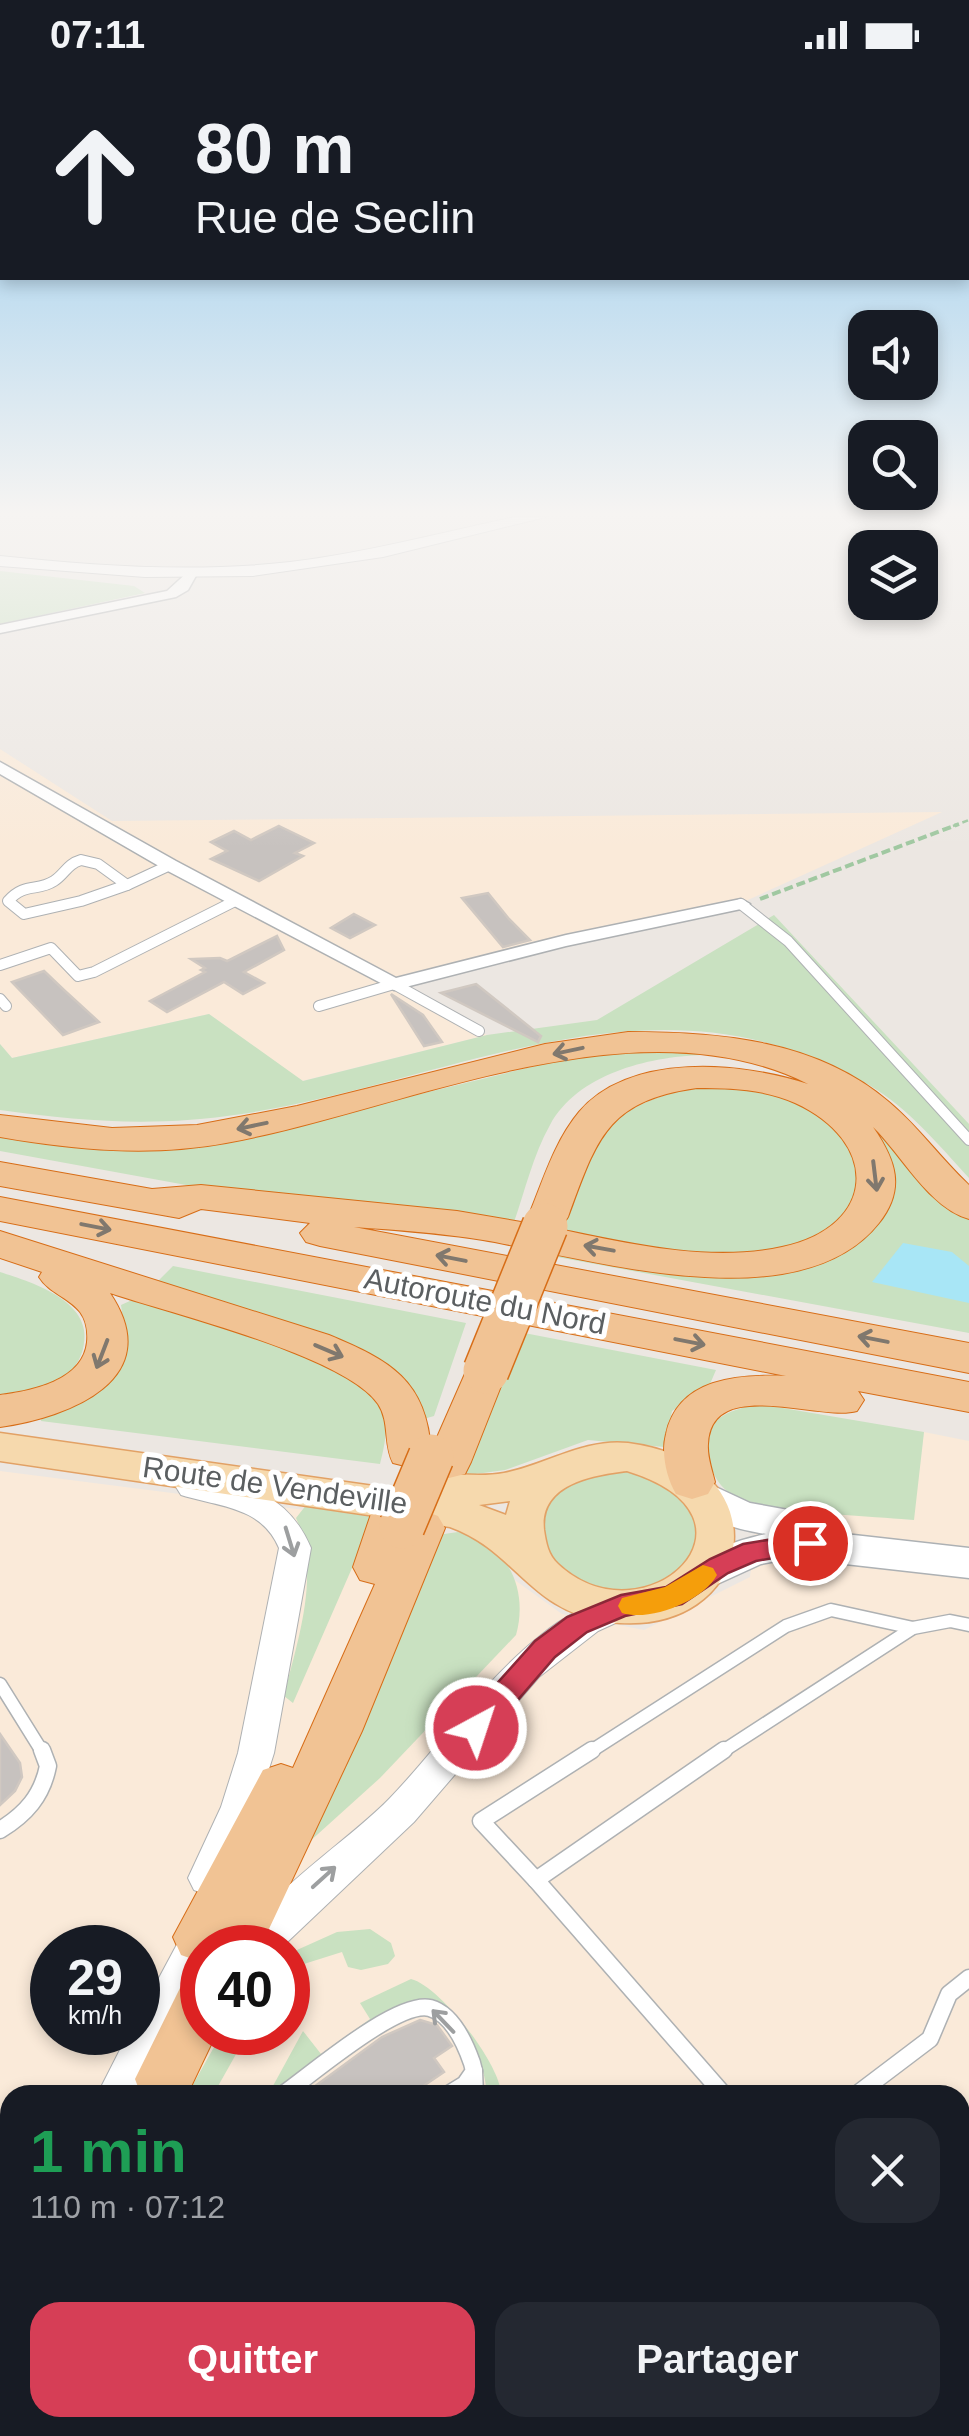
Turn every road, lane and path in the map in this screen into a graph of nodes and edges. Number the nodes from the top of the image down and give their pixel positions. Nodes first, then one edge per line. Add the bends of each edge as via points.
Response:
1 (0, 768) edge
2 (969, 820) edge
3 (170, 864) junction
4 (129, 886) junction
5 (0, 887) edge
6 (19, 889) junction
7 (235, 900) junction
8 (741, 904) junction
9 (0, 964) edge
10 (394, 984) junction
11 (319, 1006) dead end
12 (479, 1031) dead end
13 (0, 1126) edge
14 (969, 1140) edge
15 (0, 1174) edge
16 (940, 1178) junction
17 (152, 1201) junction
18 (969, 1207) edge
19 (0, 1209) edge
20 (540, 1217) junction
21 (0, 1248) edge
22 (969, 1358) edge
23 (969, 1397) edge
24 (0, 1412) edge
25 (969, 1425) edge
26 (0, 1429) edge
27 (0, 1447) edge
28 (45, 1452) junction
29 (430, 1456) junction
30 (545, 1480) junction
31 (698, 1489) junction
32 (969, 1542) edge
33 (969, 1563) edge
34 (534, 1564) junction
35 (702, 1576) junction
36 (621, 1606) junction
37 (969, 1625) edge
38 (912, 1628) junction
39 (0, 1684) edge
40 (0, 1830) edge
41 (536, 1880) junction
42 (212, 1925) edge
43 (223, 1925) edge
44 (278, 1925) edge
45 (969, 1978) edge
46 (180, 2017) edge
47 (180, 2037) edge
48 (180, 2049) edge
49 (474, 2071) junction
50 (147, 2085) edge
51 (148, 2085) edge
52 (149, 2085) edge
53 (296, 2085) edge
54 (463, 2085) edge
55 (475, 2085) edge
56 (715, 2085) edge
57 (869, 2085) edge

1 - 3 street
2 - 8 path
3 - 4 lane
3 - 7 street
4 - 6 lane via 96,863 78,860 60,869 54,882
4 - 6 lane via 24,914 8,902
5 - 6 lane
7 - 9 lane via 94,972 78,976 51,948
7 - 10 street
8 - 10 street
8 - 14 lane via 781,934
10 - 11 lane
10 - 12 lane
16 -> 13 highway via 899,1130 837,1082 769,1053 695,1039 587,1048 186,1138 80,1139
15 - 17 highway, Autoroute du Nord
16 - 18 highway
16 - 20 highway via 866,1115 802,1080 741,1067 676,1067 622,1081 574,1115 562,1135
20 -> 17 highway via 601,1111 640,1090 689,1078 763,1082 813,1098 860,1133 877,1176 871,1208 840,1240 797,1257 745,1265 658,1258 417,1218 180,1194
22 -> 17 highway, Autoroute du Nord
19 -> 23 highway, Autoroute du Nord
20 - 29 highway, bridge via 478,1369
21 -> 24 highway via 86,1291 100,1305 109,1331 100,1365 85,1382 40,1404
21 -> 29 highway via 358,1363 390,1386 410,1433
25 - 31 highway via 791,1390 740,1390 705,1404 688,1426 684,1456
26 - 30 main road, Route de Vendeville via 450,1491
27 - 28 main road, Route de Vendeville
28 - 34 main road, Route de Vendeville via 453,1512 492,1526
28 -> 42 street via 251,1500 276,1515 292,1536 295,1563 267,1706 239,1807 202,1888
29 - 43 highway
30 - 31 main road via 576,1463 614,1457 653,1462
30 - 34 main road via 522,1524
31 - 32 main road via 743,1516 783,1524
31 - 35 main road via 715,1516 718,1537
33 - 35 main road via 792,1543 752,1551
34 - 36 main road via 570,1594
35 - 36 main road via 661,1601
44 -> 36 street via 399,1812 545,1649 577,1624
37 - 38 lane via 950,1620
38 - 41 lane
38 - 41 lane via 830,1610 786,1626 481,1821
39 - 40 lane via 48,1766 34,1803
41 - 56 lane
45 - 57 lane via 950,1994 930,2039
46 - 50 street
47 - 51 highway
48 - 52 street
49 -> 53 lane via 442,2015 416,2008 398,2013
49 - 54 lane
49 - 55 lane

